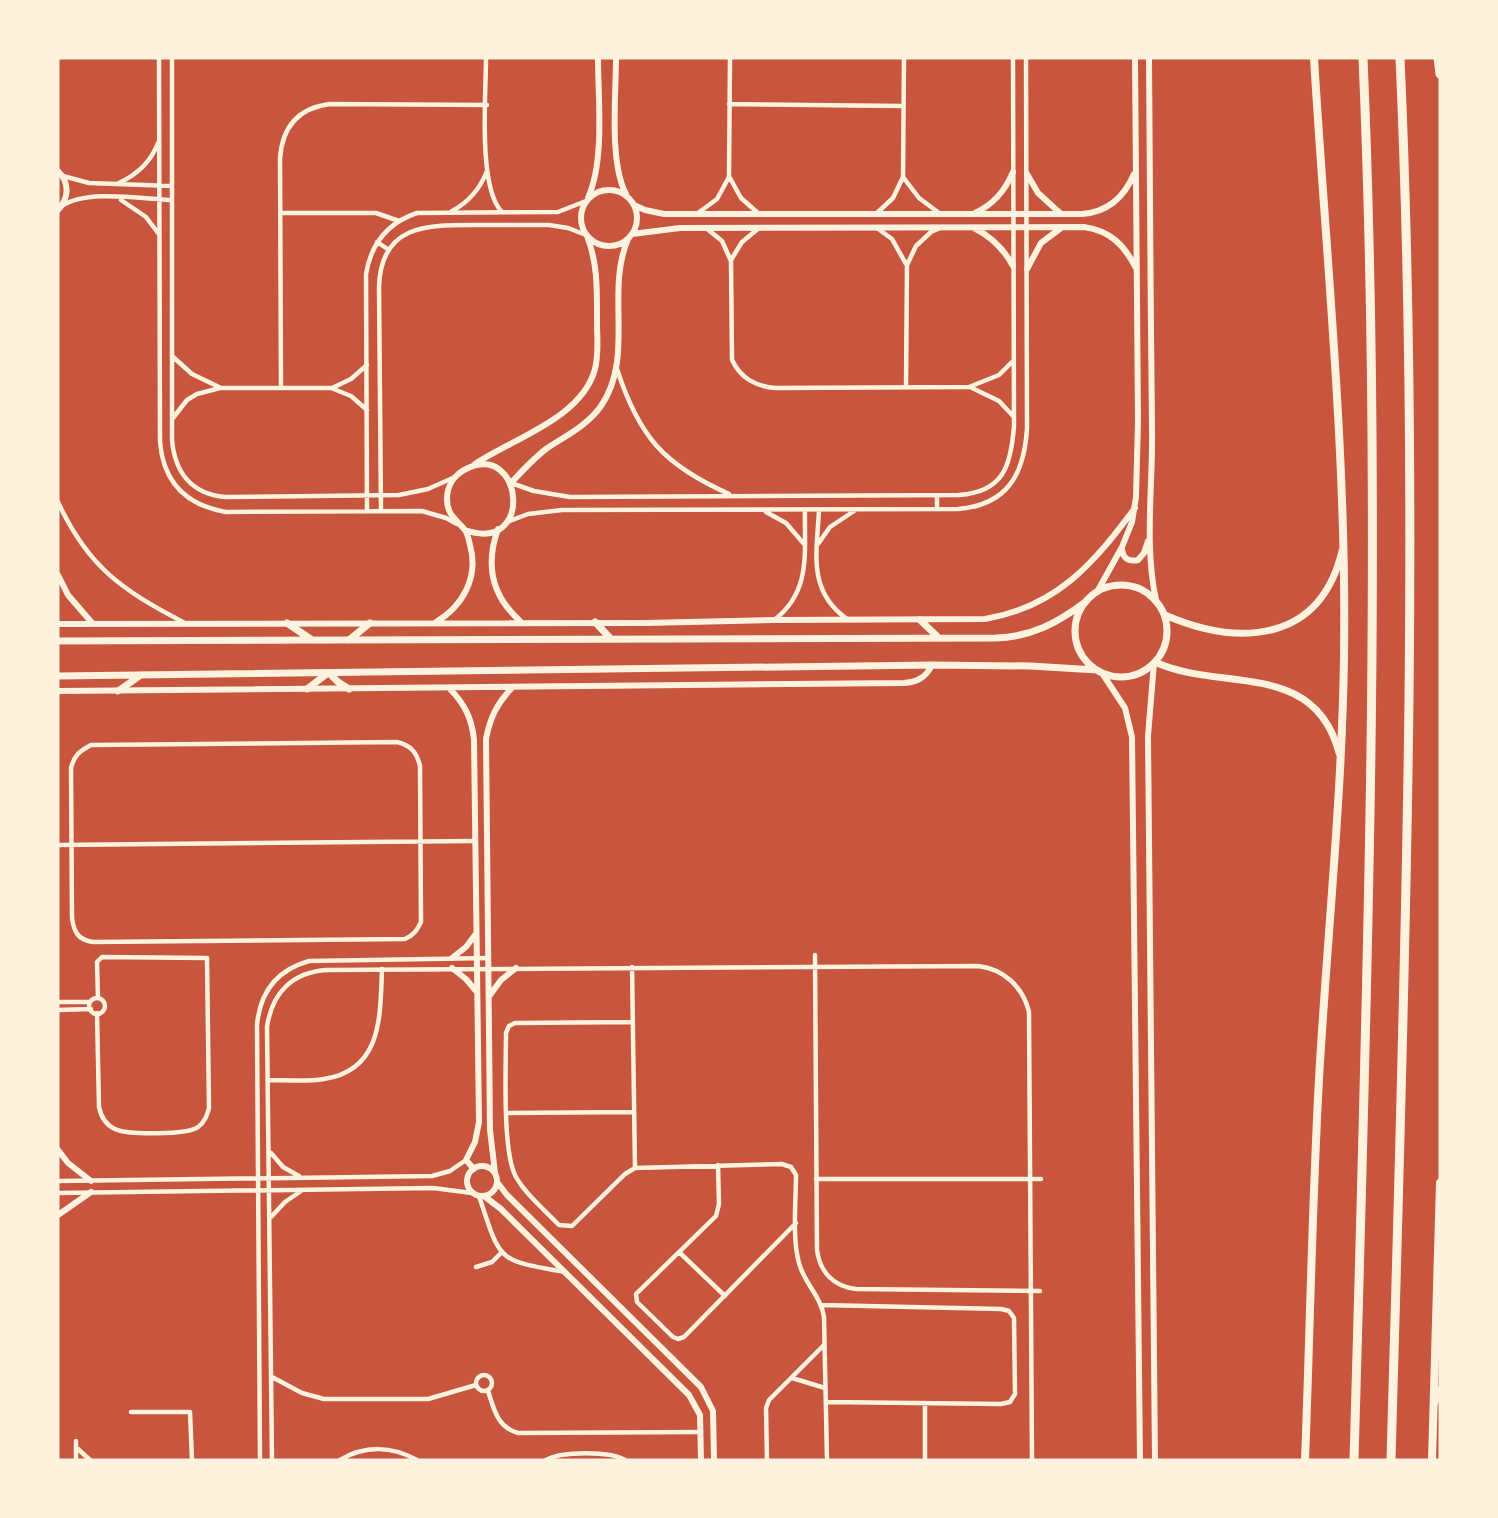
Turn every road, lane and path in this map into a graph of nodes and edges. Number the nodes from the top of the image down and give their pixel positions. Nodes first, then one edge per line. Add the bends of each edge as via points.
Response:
1 (159, 58) edge
2 (173, 58) edge
3 (486, 58) edge
4 (598, 58) edge
5 (616, 58) edge
6 (730, 58) edge
7 (904, 58) edge
8 (1013, 58) edge
9 (1026, 58) edge
10 (1135, 58) edge
11 (1149, 58) edge
12 (1311, 58) edge
13 (1363, 58) edge
14 (1400, 58) edge
15 (1438, 58) edge
16 (1440, 74) edge
17 (1135, 84) junction
18 (1149, 84) junction
19 (729, 104) junction
20 (486, 105) junction
21 (903, 106) junction
22 (159, 139) junction
23 (58, 162) edge
24 (1136, 169) junction
25 (487, 170) junction
26 (1013, 172) junction
27 (61, 174) edge
28 (1027, 174) junction
29 (729, 177) junction
30 (903, 177) junction
31 (117, 184) junction
32 (159, 185) junction
33 (172, 186) junction
34 (627, 196) junction
35 (117, 198) junction
36 (159, 200) junction
37 (172, 200) junction
38 (587, 200) junction
39 (635, 205) junction
40 (59, 209) edge
41 (280, 212) junction
42 (451, 212) junction
43 (502, 212) junction
44 (697, 214) junction
45 (759, 214) junction
46 (876, 214) junction
47 (939, 214) junction
48 (973, 214) junction
49 (1013, 214) junction
50 (1027, 214) junction
51 (1062, 214) junction
52 (399, 221) junction
53 (705, 228) junction
54 (759, 228) junction
55 (876, 228) junction
56 (941, 228) junction
57 (972, 228) junction
58 (1014, 228) junction
59 (1027, 228) junction
60 (1062, 228) junction
61 (587, 235) junction
62 (159, 236) junction
63 (630, 237) junction
64 (377, 242) junction
65 (389, 250) junction
66 (731, 261) junction
67 (906, 265) junction
68 (1013, 266) junction
69 (1027, 269) junction
70 (1137, 269) junction
71 (172, 356) junction
72 (1014, 360) junction
73 (367, 365) junction
74 (617, 369) junction
75 (906, 387) junction
76 (969, 387) junction
77 (220, 388) junction
78 (281, 388) junction
79 (331, 388) junction
80 (367, 410) junction
81 (1014, 417) junction
82 (172, 419) junction
83 (1152, 434) junction
84 (1138, 435) junction
85 (172, 440) junction
86 (160, 441) junction
87 (472, 466) junction
88 (455, 476) junction
89 (511, 483) junction
90 (367, 495) junction
91 (381, 495) junction
92 (937, 495) junction
93 (733, 496) junction
94 (58, 502) edge
95 (1135, 508) junction
96 (937, 509) junction
97 (367, 510) junction
98 (382, 510) junction
99 (762, 510) junction
100 (805, 510) junction
101 (819, 510) junction
102 (856, 510) junction
103 (506, 522) junction
104 (457, 524) junction
105 (464, 530) junction
106 (498, 530) junction
107 (1150, 535) junction
108 (804, 544) junction
109 (1343, 544) junction
110 (817, 545) junction
111 (1122, 547) junction
112 (58, 575) edge
113 (1097, 592) junction
114 (1156, 600) junction
115 (1084, 603) junction
116 (1165, 615) junction
117 (774, 620) junction
118 (848, 620) junction
119 (920, 620) junction
120 (520, 621) junction
121 (184, 622) junction
122 (596, 622) junction
123 (288, 623) junction
124 (370, 623) junction
125 (436, 623) junction
126 (58, 624) edge
127 (93, 624) junction
128 (939, 638) junction
129 (611, 639) junction
130 (58, 640) edge
131 (313, 641) junction
132 (347, 641) junction
133 (1155, 663) junction
134 (932, 665) junction
135 (1100, 672) junction
136 (329, 673) junction
137 (141, 675) junction
138 (58, 676) edge
139 (449, 688) junction
140 (512, 688) junction
141 (307, 689) junction
142 (349, 689) junction
143 (58, 691) edge
144 (118, 691) junction
145 (1340, 760) junction
146 (1133, 794) junction
147 (1148, 794) junction
148 (421, 841) junction
149 (475, 841) junction
150 (72, 844) junction
151 (58, 845) edge
152 (476, 933) junction
153 (815, 955) dead end
154 (452, 958) junction
155 (476, 958) junction
156 (489, 958) junction
157 (632, 967) junction
158 (815, 967) junction
159 (452, 968) junction
160 (476, 968) junction
161 (489, 968) junction
162 (516, 968) junction
163 (382, 969) junction
164 (476, 992) junction
165 (489, 996) junction
166 (98, 998) junction
167 (58, 1002) edge
168 (90, 1002) junction
169 (91, 1009) junction
170 (58, 1010) edge
171 (97, 1013) junction
172 (633, 1022) junction
173 (269, 1080) junction
174 (508, 1112) junction
175 (634, 1112) junction
176 (58, 1150) edge
177 (270, 1152) junction
178 (466, 1160) junction
179 (718, 1165) junction
180 (635, 1168) junction
181 (474, 1169) junction
182 (495, 1173) junction
183 (258, 1177) junction
184 (270, 1177) junction
185 (300, 1177) junction
186 (816, 1179) junction
187 (1030, 1179) junction
188 (1041, 1179) dead end
189 (58, 1181) edge
190 (91, 1181) junction
191 (497, 1182) junction
192 (1440, 1182) edge
193 (302, 1190) junction
194 (258, 1191) junction
195 (270, 1191) junction
196 (91, 1192) junction
197 (58, 1193) edge
198 (478, 1195) junction
199 (58, 1215) edge
200 (270, 1217) junction
201 (796, 1223) junction
202 (1136, 1245) junction
203 (1152, 1245) junction
204 (679, 1252) junction
205 (501, 1253) junction
206 (476, 1266) dead end
207 (566, 1272) junction
208 (1030, 1291) junction
209 (1041, 1292) dead end
210 (725, 1296) junction
211 (821, 1305) junction
212 (824, 1345) junction
213 (271, 1376) junction
214 (791, 1377) junction
215 (476, 1385) junction
216 (825, 1388) junction
217 (488, 1391) junction
218 (1440, 1391) edge
219 (826, 1402) junction
220 (925, 1403) junction
221 (1432, 1408) junction
222 (131, 1412) dead end
223 (701, 1432) junction
224 (76, 1441) dead end
225 (76, 1448) junction
226 (76, 1460) edge
227 (90, 1460) edge
228 (192, 1460) edge
229 (260, 1460) edge
230 (272, 1460) edge
231 (340, 1460) edge
232 (417, 1460) edge
233 (546, 1460) edge
234 (625, 1460) edge
235 (701, 1460) edge
236 (714, 1460) edge
237 (767, 1460) edge
238 (827, 1460) edge
239 (925, 1460) edge
240 (1032, 1460) edge
241 (1140, 1460) edge
242 (1155, 1460) edge
243 (1305, 1460) edge
244 (1354, 1460) edge
245 (1391, 1460) edge
246 (1432, 1460) edge

1 - 22 street
2 - 33 street
3 - 20 street
4 - 38 street via 598,164
5 - 34 street via 617,163
6 - 19 street
7 - 21 street
8 - 26 street
9 - 28 street
10 - 17 street
11 - 18 street
12 - 109 highway
13 - 244 highway via 1374,606
14 - 245 highway via 1411,387 1411,639
15 - 16 highway
17 - 18 street
17 - 24 street
18 - 83 street
19 - 21 street
19 - 29 street
20 - 25 street
20 - 41 street via 330,104 305,111 291,122 280,146
21 - 30 street
22 - 31 street via 148,162
22 - 32 street
23 - 27 street
24 - 51 street via 1125,193 1109,207
24 - 70 street
25 - 42 street via 470,200
25 - 43 street via 492,198
26 - 48 street via 1002,193
26 - 49 street
27 - 31 street via 80,181
27 - 40 street via 67,195
28 - 50 street
28 - 51 street via 1045,201
29 - 44 street via 717,199
29 - 45 street via 741,198
30 - 46 street via 893,198
30 - 47 street
31 - 32 street
32 - 33 street
32 - 36 street
33 - 37 street
34 - 38 street via 607,189
34 - 39 street
35 - 36 street
35 - 40 street via 79,198
35 - 62 street via 146,217
36 - 37 street
36 - 62 street
37 - 71 street
38 - 43 street via 558,212
38 - 61 street via 581,222
39 - 44 street via 655,213
39 - 63 street via 637,220
41 - 52 street via 376,213
41 - 78 street
42 - 43 street
42 - 52 street via 416,214
44 - 45 street
45 - 46 street
46 - 47 street
47 - 48 street
48 - 49 street
49 - 50 street
49 - 58 street
50 - 51 street
50 - 59 street
52 - 64 street
53 - 54 street
53 - 63 street via 666,229
53 - 66 street via 722,241
54 - 55 street
54 - 66 street via 742,242
55 - 56 street
55 - 67 street via 892,239
56 - 57 street
56 - 67 street via 916,246
57 - 58 street
57 - 68 street via 1001,247
58 - 59 street
58 - 68 street
59 - 60 street
59 - 69 street
60 - 69 street via 1041,243
60 - 70 street via 1105,232 1122,245
61 - 63 street via 607,246
61 - 65 street via 549,225 429,226 406,234
61 - 87 street via 597,273 597,355 590,382 563,414
62 - 86 street
63 - 74 street via 618,274
64 - 65 street
64 - 73 street via 366,274
65 - 91 street via 380,274
66 - 75 street via 731,351 736,369 744,377 775,388
67 - 75 street
68 - 72 street
69 - 96 street via 1027,419 1020,467 1007,489 989,502
70 - 84 street
71 - 77 street via 192,374
71 - 82 street
72 - 76 street via 999,375
72 - 81 street
73 - 79 street
73 - 80 street
74 - 89 street via 607,396 590,419 535,458
74 - 93 street via 633,413 657,447 688,474
75 - 76 street
76 - 81 street via 999,401
77 - 78 street
77 - 82 street via 187,400
78 - 79 street
79 - 80 street via 351,396
80 - 90 street
81 - 92 street via 1008,465 994,484 971,494
82 - 85 street
83 - 84 street
83 - 107 street
84 - 95 street
85 - 86 street
85 - 90 street via 182,476 213,496
86 - 97 street via 171,480 189,499 213,510
87 - 88 street
87 - 89 street via 494,468
88 - 91 street via 414,493
88 - 104 street via 447,506
89 - 93 street via 570,497
89 - 103 street via 515,503
90 - 91 street
90 - 97 street
91 - 98 street
92 - 93 street
92 - 96 street
94 - 121 street via 80,543 106,573 137,597
95 - 111 street
95 - 119 street via 1093,562 1051,596 998,617
96 - 102 street
97 - 98 street
98 - 104 street via 422,511
99 - 100 street
99 - 103 street via 562,510
99 - 108 street via 786,523
100 - 101 street
100 - 108 street
101 - 102 street
101 - 110 street
102 - 110 street via 838,520
103 - 106 street
104 - 105 street
105 - 106 street via 481,534
105 - 125 street via 473,563 469,587 456,608
106 - 120 street via 492,575 501,601
107 - 111 street via 1138,560 1128,560
107 - 114 street
108 - 117 street via 800,587 790,606
109 - 116 main road via 1324,595 1282,628 1238,634 1201,628
109 - 145 highway
110 - 118 street via 822,592
111 - 113 street
112 - 127 street
113 - 114 main road via 1125,585 1142,589
113 - 115 main road
114 - 116 main road
115 - 128 main road via 1032,633 1005,638
115 - 135 main road via 1076,622 1077,643 1087,662
116 - 133 main road via 1167,640
117 - 118 street
117 - 122 street
118 - 119 street
119 - 128 main road
120 - 122 street
120 - 125 street
121 - 123 street
121 - 127 street
122 - 129 main road
123 - 124 street
123 - 131 main road
124 - 125 street
124 - 132 main road
126 - 127 street
128 - 129 main road
129 - 132 main road
130 - 131 main road
131 - 132 main road
133 - 135 main road via 1126,677
133 - 145 main road via 1259,682 1288,692 1324,719
133 - 147 street
134 - 135 main road
134 - 136 main road
134 - 140 street via 924,677 912,683
135 - 146 street via 1129,718
136 - 137 main road
136 - 141 main road
136 - 142 main road
137 - 138 main road
137 - 144 main road
139 - 140 street
139 - 142 street
139 - 149 street via 464,706 473,728
140 - 156 street via 492,716 486,740
141 - 142 street
141 - 144 street
143 - 144 street
145 - 243 highway via 1319,1082
146 - 147 street
146 - 202 street
147 - 203 street
148 - 149 street
148 - 150 street
148 - 150 street via 420,766 417,755 405,744 91,745 72,761
148 - 150 street via 421,922 405,939 93,942 85,941 73,928
149 - 152 street
150 - 151 street
152 - 154 street
152 - 155 street
153 - 158 street
154 - 155 street
154 - 183 street via 309,961 276,979 262,1000 257,1025
155 - 156 street
155 - 160 street
156 - 161 street
157 - 158 street
157 - 162 street
157 - 172 street
158 - 186 street
158 - 187 street via 978,966 1009,978 1030,1012
159 - 160 street
159 - 163 street
159 - 164 street
160 - 161 street
160 - 164 street
161 - 162 street
161 - 165 street
162 - 165 street
163 - 173 street via 380,1022 372,1047 357,1064 328,1078
163 - 173 street via 314,971 290,981 269,1014
164 - 178 street via 478,1129
165 - 182 street via 490,1130
166 - 168 street
166 - 171 street via 105,1006
166 - 171 street via 97,962 102,957 207,958 209,1108 199,1126 187,1132 124,1132 104,1121 99,1107
167 - 168 street
168 - 169 street
169 - 170 street
169 - 171 street
172 - 174 street via 509,1026
172 - 175 street
173 - 177 street
174 - 175 street
174 - 180 street via 512,1170 562,1226 572,1226
175 - 180 street
176 - 190 street
177 - 184 street
177 - 185 street
178 - 181 street
178 - 185 street via 432,1176
179 - 180 street
179 - 201 street via 791,1167 796,1175
179 - 204 street via 718,1212
181 - 182 street via 487,1167
181 - 198 street via 467,1180
182 - 191 street
183 - 184 street
183 - 190 street
183 - 194 street
184 - 185 street
184 - 195 street
186 - 187 street
186 - 208 street via 818,1260 836,1283 856,1289
187 - 188 street
187 - 208 street
189 - 190 street
191 - 198 street via 494,1190
191 - 236 street via 701,1387 713,1411
192 - 221 highway
193 - 195 street
193 - 198 street via 443,1188
193 - 200 street
194 - 195 street
194 - 196 street
194 - 229 street
195 - 200 street
196 - 197 street
196 - 199 street
198 - 205 street
198 - 207 street via 501,1209
200 - 213 street
201 - 210 street
201 - 211 street via 799,1264
202 - 203 street
202 - 241 street
203 - 242 street
204 - 210 street
204 - 210 street via 635,1297 673,1337 684,1337
205 - 206 street via 492,1262
205 - 207 street via 523,1265
207 - 223 street via 689,1395 698,1408
208 - 209 street
208 - 240 street
211 - 212 street
211 - 220 street via 1001,1309 1012,1314 1015,1394 1010,1402
212 - 214 street
212 - 216 street
213 - 215 street via 324,1399 428,1399
213 - 230 street
214 - 216 street
214 - 237 street via 767,1404
215 - 217 street
215 - 217 street via 479,1377 487,1376 492,1383
216 - 219 street
217 - 223 street via 500,1422 518,1433
218 - 221 main road
219 - 220 street
219 - 238 street
220 - 239 street
221 - 246 highway
222 - 228 street via 190,1412
223 - 235 street
224 - 225 street
225 - 226 street
225 - 227 street
231 - 232 street via 378,1448
233 - 234 street via 612,1454

